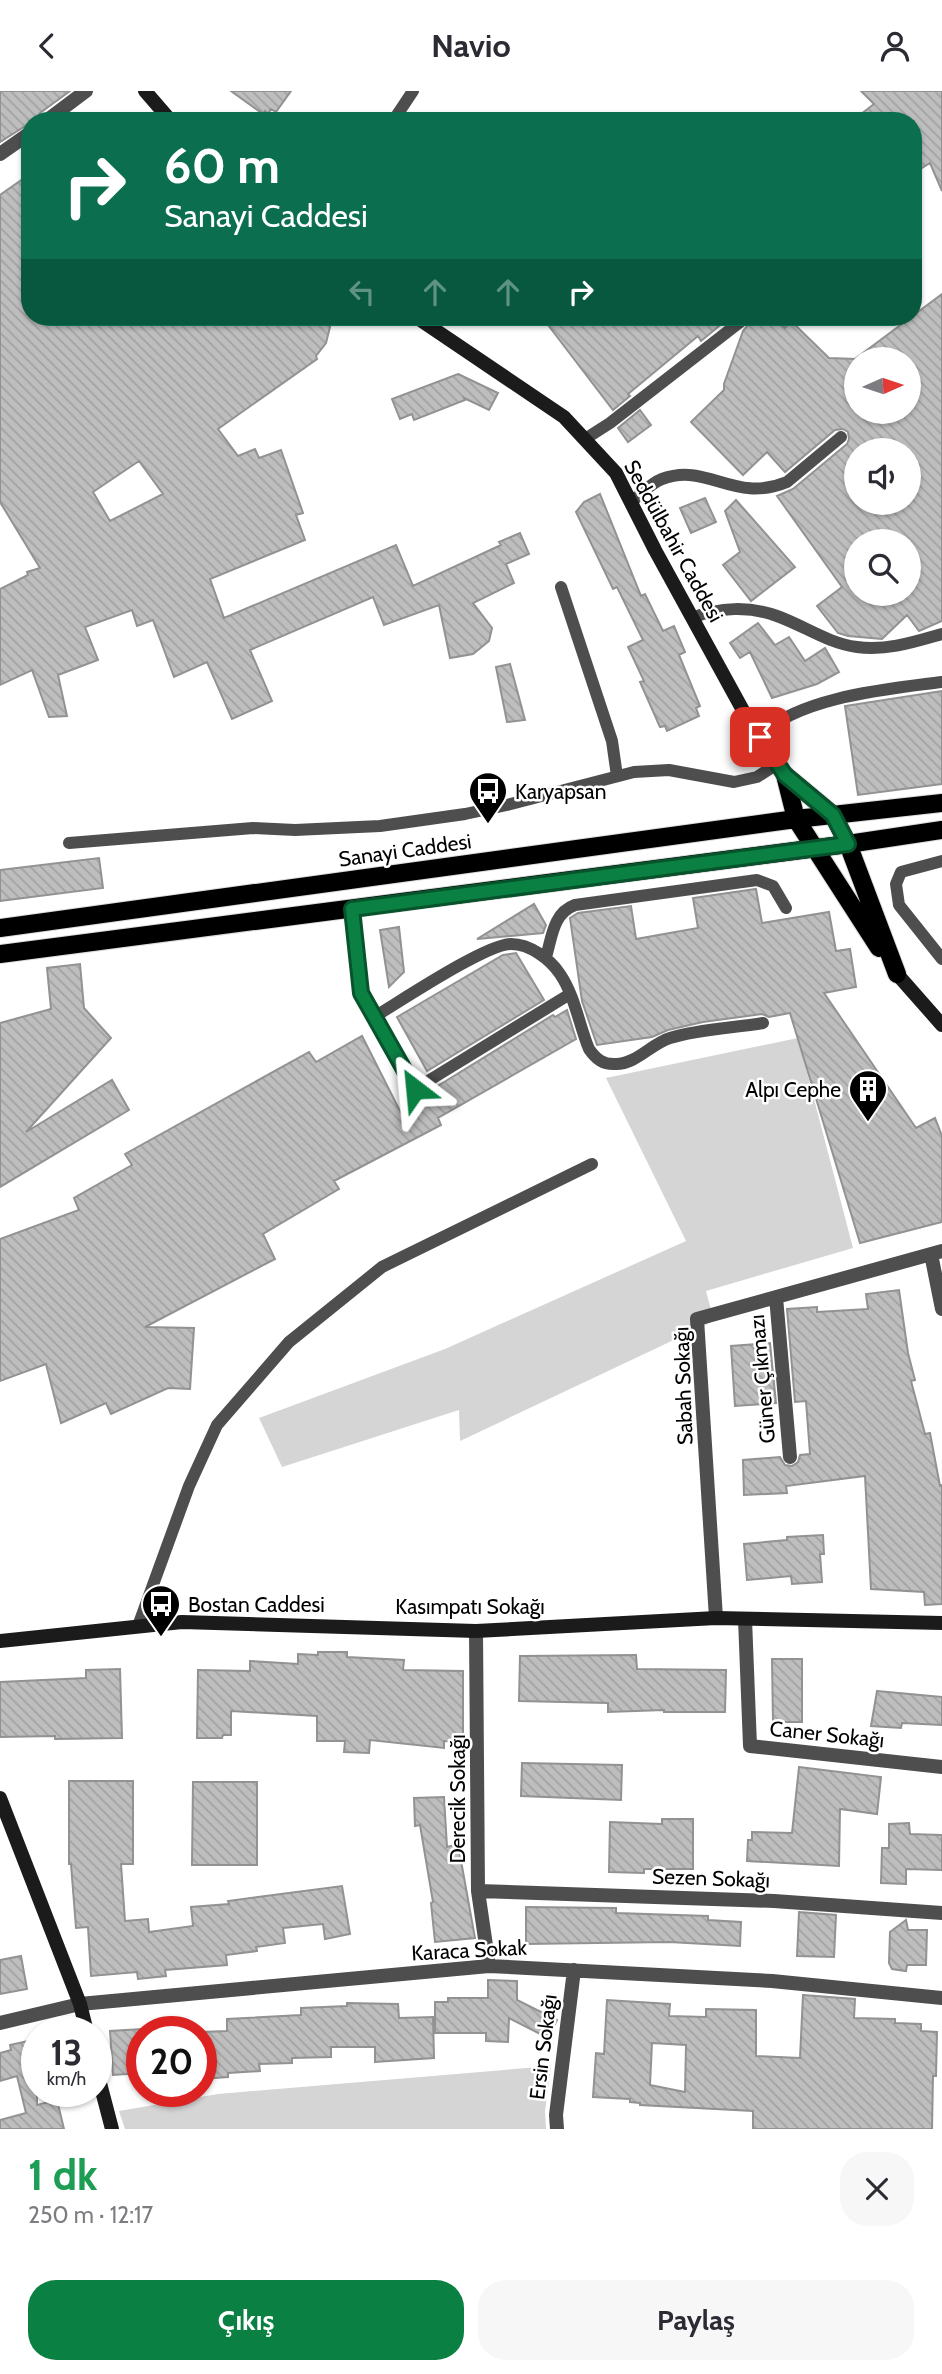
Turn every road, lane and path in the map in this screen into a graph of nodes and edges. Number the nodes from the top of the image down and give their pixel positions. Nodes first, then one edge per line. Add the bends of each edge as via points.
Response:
1 (86, 91) edge
2 (145, 91) edge
3 (413, 91) edge
4 (58, 112) edge
5 (163, 112) edge
6 (399, 112) edge
7 (21, 139) edge
8 (0, 154) edge
9 (429, 326) edge
10 (735, 326) edge
11 (841, 437) dead end
12 (585, 439) junction
13 (631, 502) junction
14 (561, 587) dead end
15 (692, 618) junction
16 (942, 634) edge
17 (942, 682) edge
18 (760, 737) junction
19 (781, 770) junction
20 (617, 776) junction
21 (942, 803) edge
22 (833, 815) junction
23 (796, 819) junction
24 (942, 830) edge
25 (69, 843) dead end
26 (848, 844) junction
27 (814, 849) junction
28 (942, 861) edge
29 (786, 908) dead end
30 (352, 909) junction
31 (0, 928) edge
32 (0, 954) edge
33 (546, 957) junction
34 (942, 959) edge
35 (897, 974) junction
36 (570, 994) junction
37 (374, 1017) junction
38 (941, 1021) edge
39 (763, 1023) dead end
40 (592, 1164) dead end
41 (936, 1252) edge
42 (776, 1297) junction
43 (942, 1309) edge
44 (790, 1457) dead end
45 (716, 1619) junction
46 (745, 1619) junction
47 (942, 1623) edge
48 (138, 1626) junction
49 (476, 1631) junction
50 (0, 1641) edge
51 (942, 1767) edge
52 (0, 1798) edge
53 (4, 1819) edge
54 (478, 1891) junction
55 (942, 1913) edge
56 (489, 1966) junction
57 (574, 1970) junction
58 (942, 1999) edge
59 (80, 2004) junction
60 (83, 2016) edge
61 (0, 2023) edge
62 (106, 2107) edge
63 (112, 2129) edge
64 (557, 2129) edge

1 - 4 street
2 - 5 street
3 - 6 lane
7 - 8 street
9 - 12 street, Seddülbahir Caddesi via 564,417
10 - 12 lane
11 - 13 lane via 777,486 741,489 704,477 676,476 660,479
12 - 13 street, Seddülbahir Caddesi via 617,473
13 - 15 street, Seddülbahir Caddesi
14 - 20 lane via 612,741
15 - 16 lane via 722,610 756,611 776,615 832,642 879,649
15 - 18 street, Seddülbahir Caddesi
17 - 18 lane via 810,707 781,719
18 - 19 street, Seddülbahir Caddesi
19 - 20 lane via 734,782 669,770
19 - 22 main road
19 - 23 main road
20 - 25 lane via 507,805 422,821 337,829 253,828
21 - 22 main road, Sanayi Caddesi
22 - 23 main road, Sanayi Caddesi
22 - 26 main road
23 - 27 main road
23 - 31 main road, Sanayi Caddesi
24 - 26 main road
26 - 27 main road
26 - 35 main road
27 - 30 main road
27 - 35 main road
28 - 34 lane via 901,872 896,884 899,905
29 - 33 lane via 773,886 757,880 575,905 557,918
30 - 32 main road
30 - 37 lane via 361,993
33 - 36 lane
33 - 37 lane via 520,945 501,945
35 - 38 street
36 - 37 lane via 415,1089
36 - 39 lane via 589,1049 606,1063 626,1063 654,1044 678,1036
40 - 48 lane via 382,1267 289,1342 216,1425
41 - 42 street, Sabah Sokağı
41 - 43 street
42 - 44 street, Güner Çıkmazı
42 - 45 street, Sabah Sokağı via 697,1319
45 - 46 street, Kasımpatı Sokağı
45 - 49 street, Kasımpatı Sokağı
46 - 47 street, Kasımpatı Sokağı
46 - 51 street, Caner Sokağı via 750,1747
48 - 49 street, Kasımpatı Sokağı via 182,1622
48 - 50 street, Kasımpatı Sokağı
49 - 54 street, Derecik Sokağı
52 - 53 street
53 - 59 street
54 - 55 street, Sezen Sokağı via 774,1901
54 - 56 street, Derecik Sokağı
56 - 57 street, Karaca Sokak
56 - 59 street, Karaca Sokak
57 - 58 street, Karaca Sokak via 772,1981
57 - 64 street, Ersin Sokağı
59 - 60 street
59 - 61 street, Karaca Sokak
62 - 63 street

